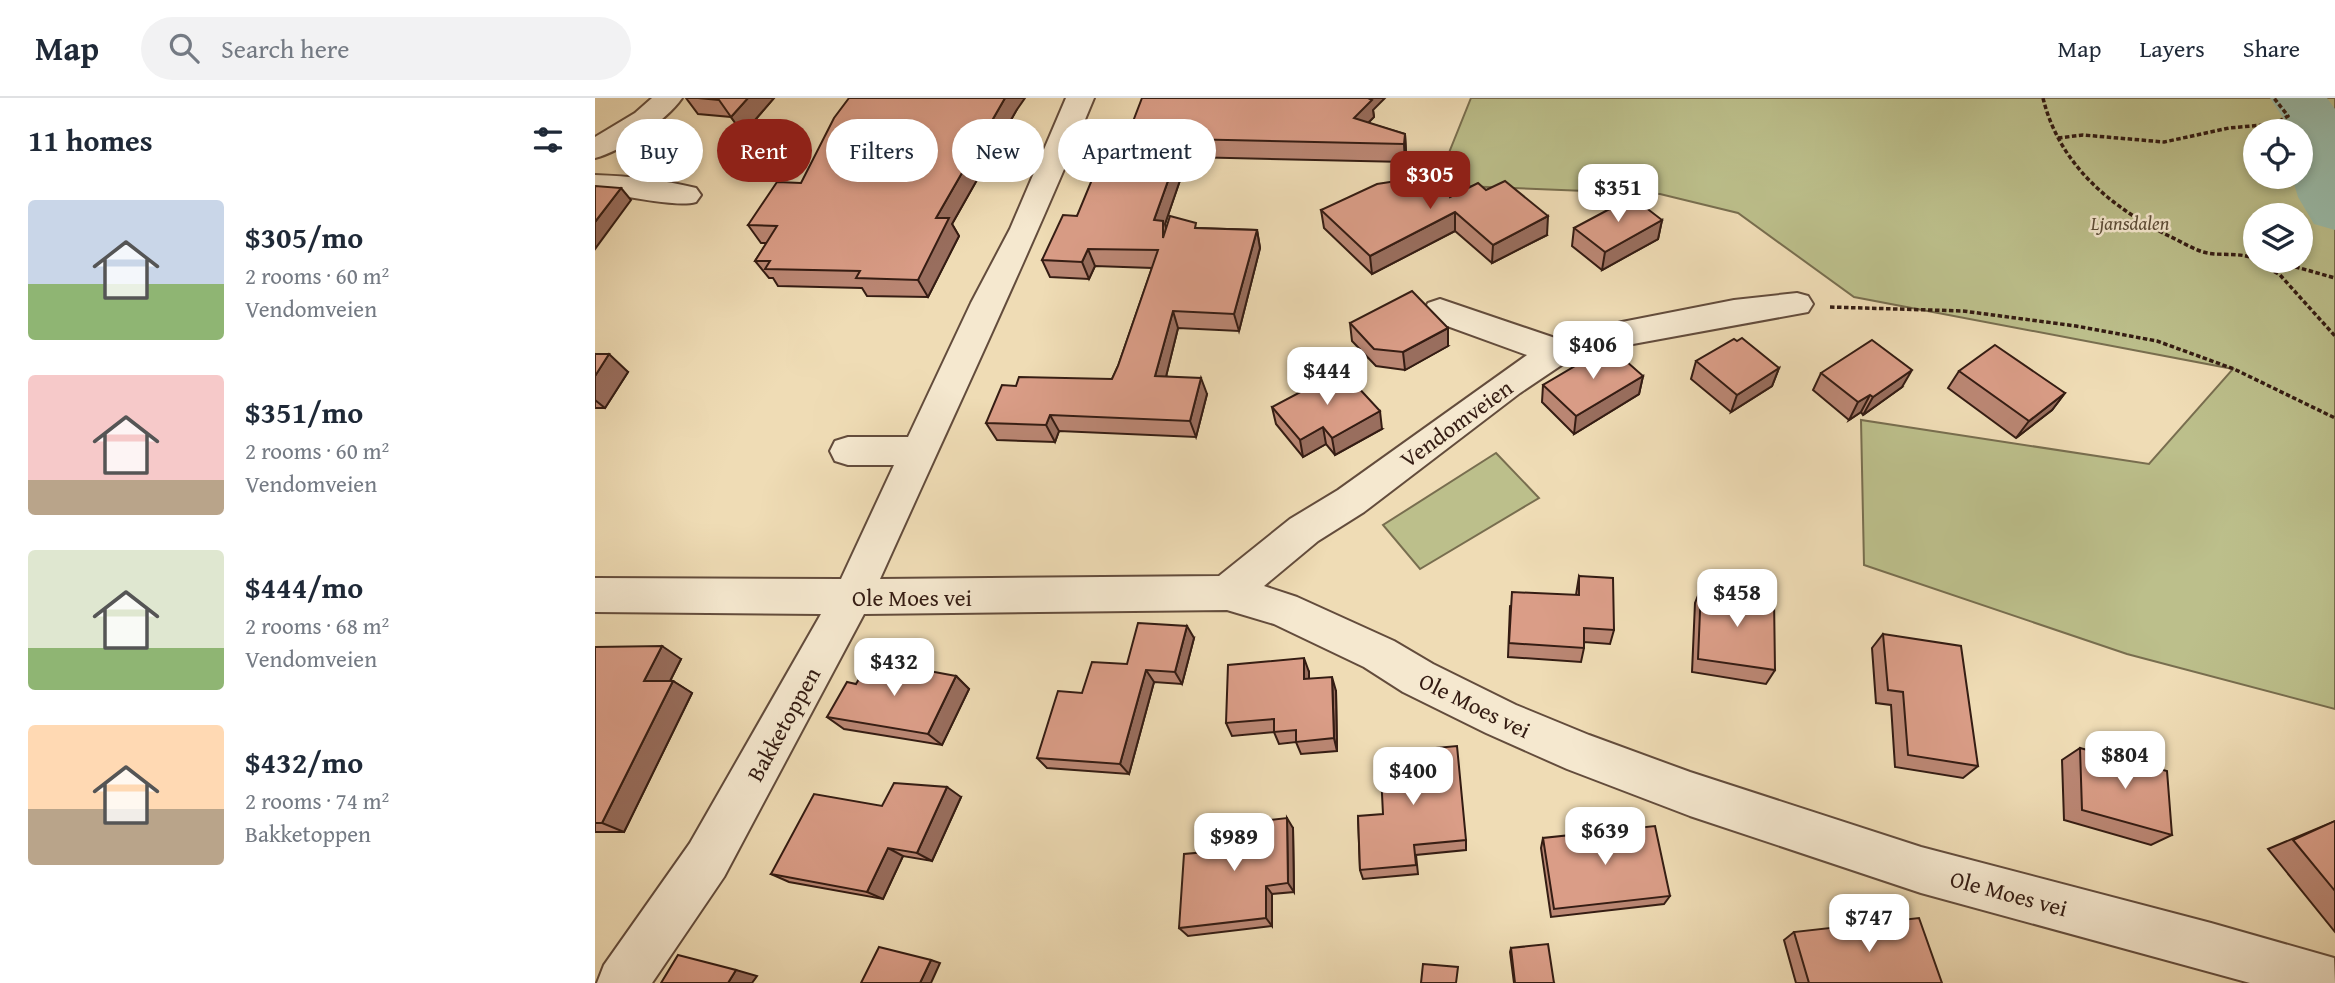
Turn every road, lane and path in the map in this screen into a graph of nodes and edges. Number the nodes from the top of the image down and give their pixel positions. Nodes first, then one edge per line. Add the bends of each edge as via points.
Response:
1 (668, 98) edge
2 (1080, 98) edge
3 (2043, 98) edge
4 (2274, 98) edge
5 (2058, 138) junction
6 (595, 149) edge
7 (595, 184) edge
8 (687, 195) dead end
9 (2243, 258) edge
10 (2313, 272) edge
11 (2277, 273) edge
12 (2335, 278) edge
13 (1797, 304) joint
14 (1440, 310) dead end
15 (2335, 336) edge
16 (1558, 351) junction
17 (2335, 418) edge
18 (848, 450) dead end
19 (919, 450) junction
20 (1227, 593) junction
21 (595, 595) edge
22 (852, 597) junction
23 (622, 983) edge
24 (2334, 983) edge

1 - 6 street via 646,119
2 - 19 street, Bakketoppen via 1025,229
3 - 5 path via 2045,115
4 - 5 path via 2288,116 2275,124 2164,142 2083,135
5 - 9 path via 2066,154 2104,196 2156,230 2206,253
7 - 8 street
10 - 12 path
11 - 15 path
13 - 16 street, Vendomveien via 1622,334
13 - 17 path via 1963,311 2157,341 2234,369
14 - 16 street
16 - 20 street, Vendomveien via 1304,530
18 - 19 street
19 - 22 street, Bakketoppen
20 - 22 street, Ole Moes vei
20 - 24 street, Ole Moes vei via 1283,609 1501,719 1642,776 1920,870
21 - 22 street, Ole Moes vei
22 - 23 street, Bakketoppen via 707,860

